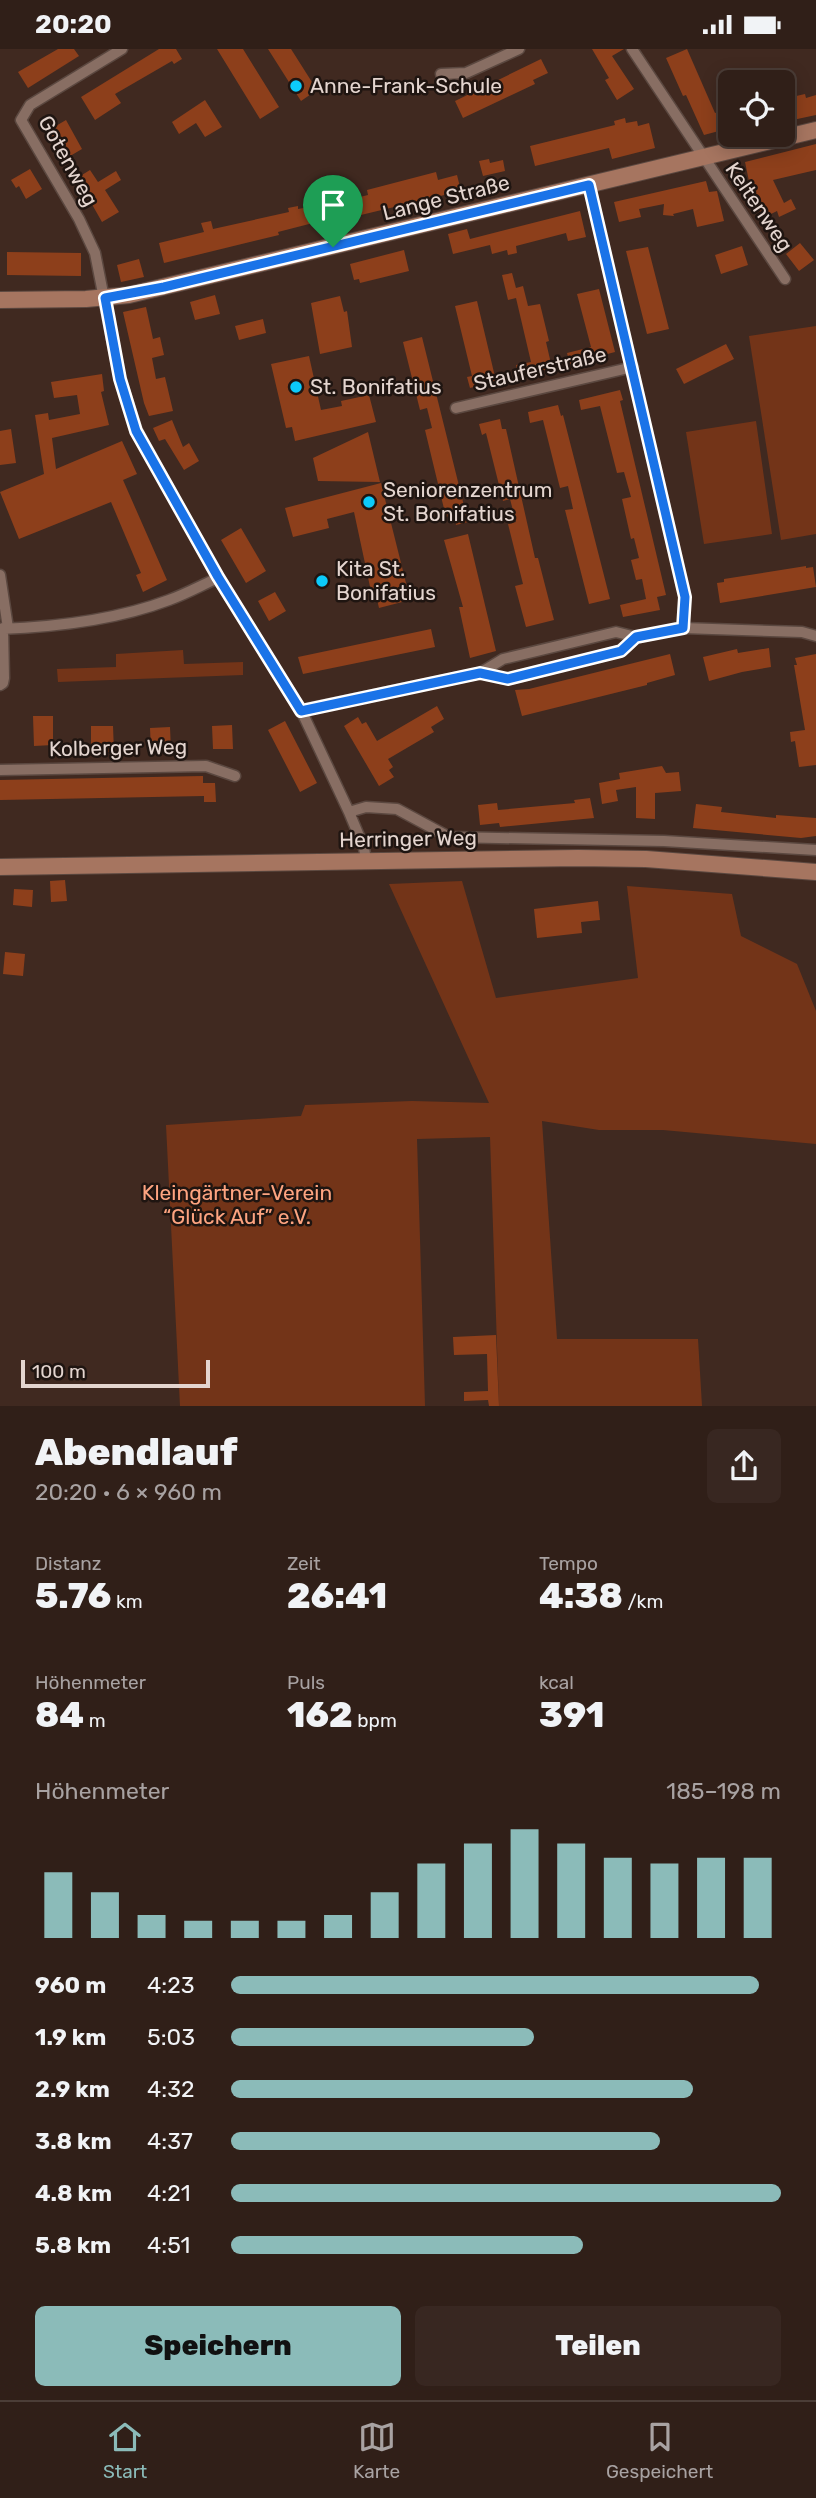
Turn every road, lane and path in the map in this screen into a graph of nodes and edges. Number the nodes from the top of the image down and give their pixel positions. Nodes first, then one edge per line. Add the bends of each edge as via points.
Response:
1 (121, 49) edge
2 (519, 49) edge
3 (632, 49) edge
4 (441, 74) dead end
5 (816, 130) edge
6 (702, 157) junction
7 (589, 185) junction
8 (785, 279) dead end
9 (105, 298) junction
10 (0, 300) edge
11 (633, 367) junction
12 (456, 408) dead end
13 (0, 575) edge
14 (218, 577) junction
15 (4, 628) edge
16 (683, 628) junction
17 (816, 636) edge
18 (636, 637) junction
19 (480, 673) junction
20 (0, 685) edge
21 (301, 711) junction
22 (0, 770) edge
23 (235, 776) dead end
24 (349, 812) junction
25 (816, 850) edge
26 (366, 861) junction
27 (0, 867) edge
28 (816, 871) edge

1 - 9 street, Gotenweg via 30,106 21,120 79,219 95,253
2 - 4 street via 466,73
3 - 6 street, Keltenweg
5 - 6 street, Lange Straße
6 - 7 street, Lange Straße
6 - 8 street, Keltenweg
7 - 9 street, Lange Straße via 189,282
7 - 11 street
9 - 10 street, Lange Straße
9 - 14 street via 120,379 136,431
11 - 12 street, Stauferstraße
11 - 16 street via 685,597
13 - 15 street
14 - 15 street via 169,600 104,618
14 - 21 street
15 - 20 street via 4,678
16 - 17 street
16 - 18 street
18 - 19 street via 616,632 503,659
18 - 19 street via 621,651 508,679
19 - 21 street
21 - 24 street
22 - 23 street, Kolberger Weg via 206,766
24 - 25 street, Herringer Weg via 366,807 397,809 449,837 664,841
24 - 26 street
26 - 27 street, Herringer Weg
26 - 28 street, Herringer Weg via 619,859

